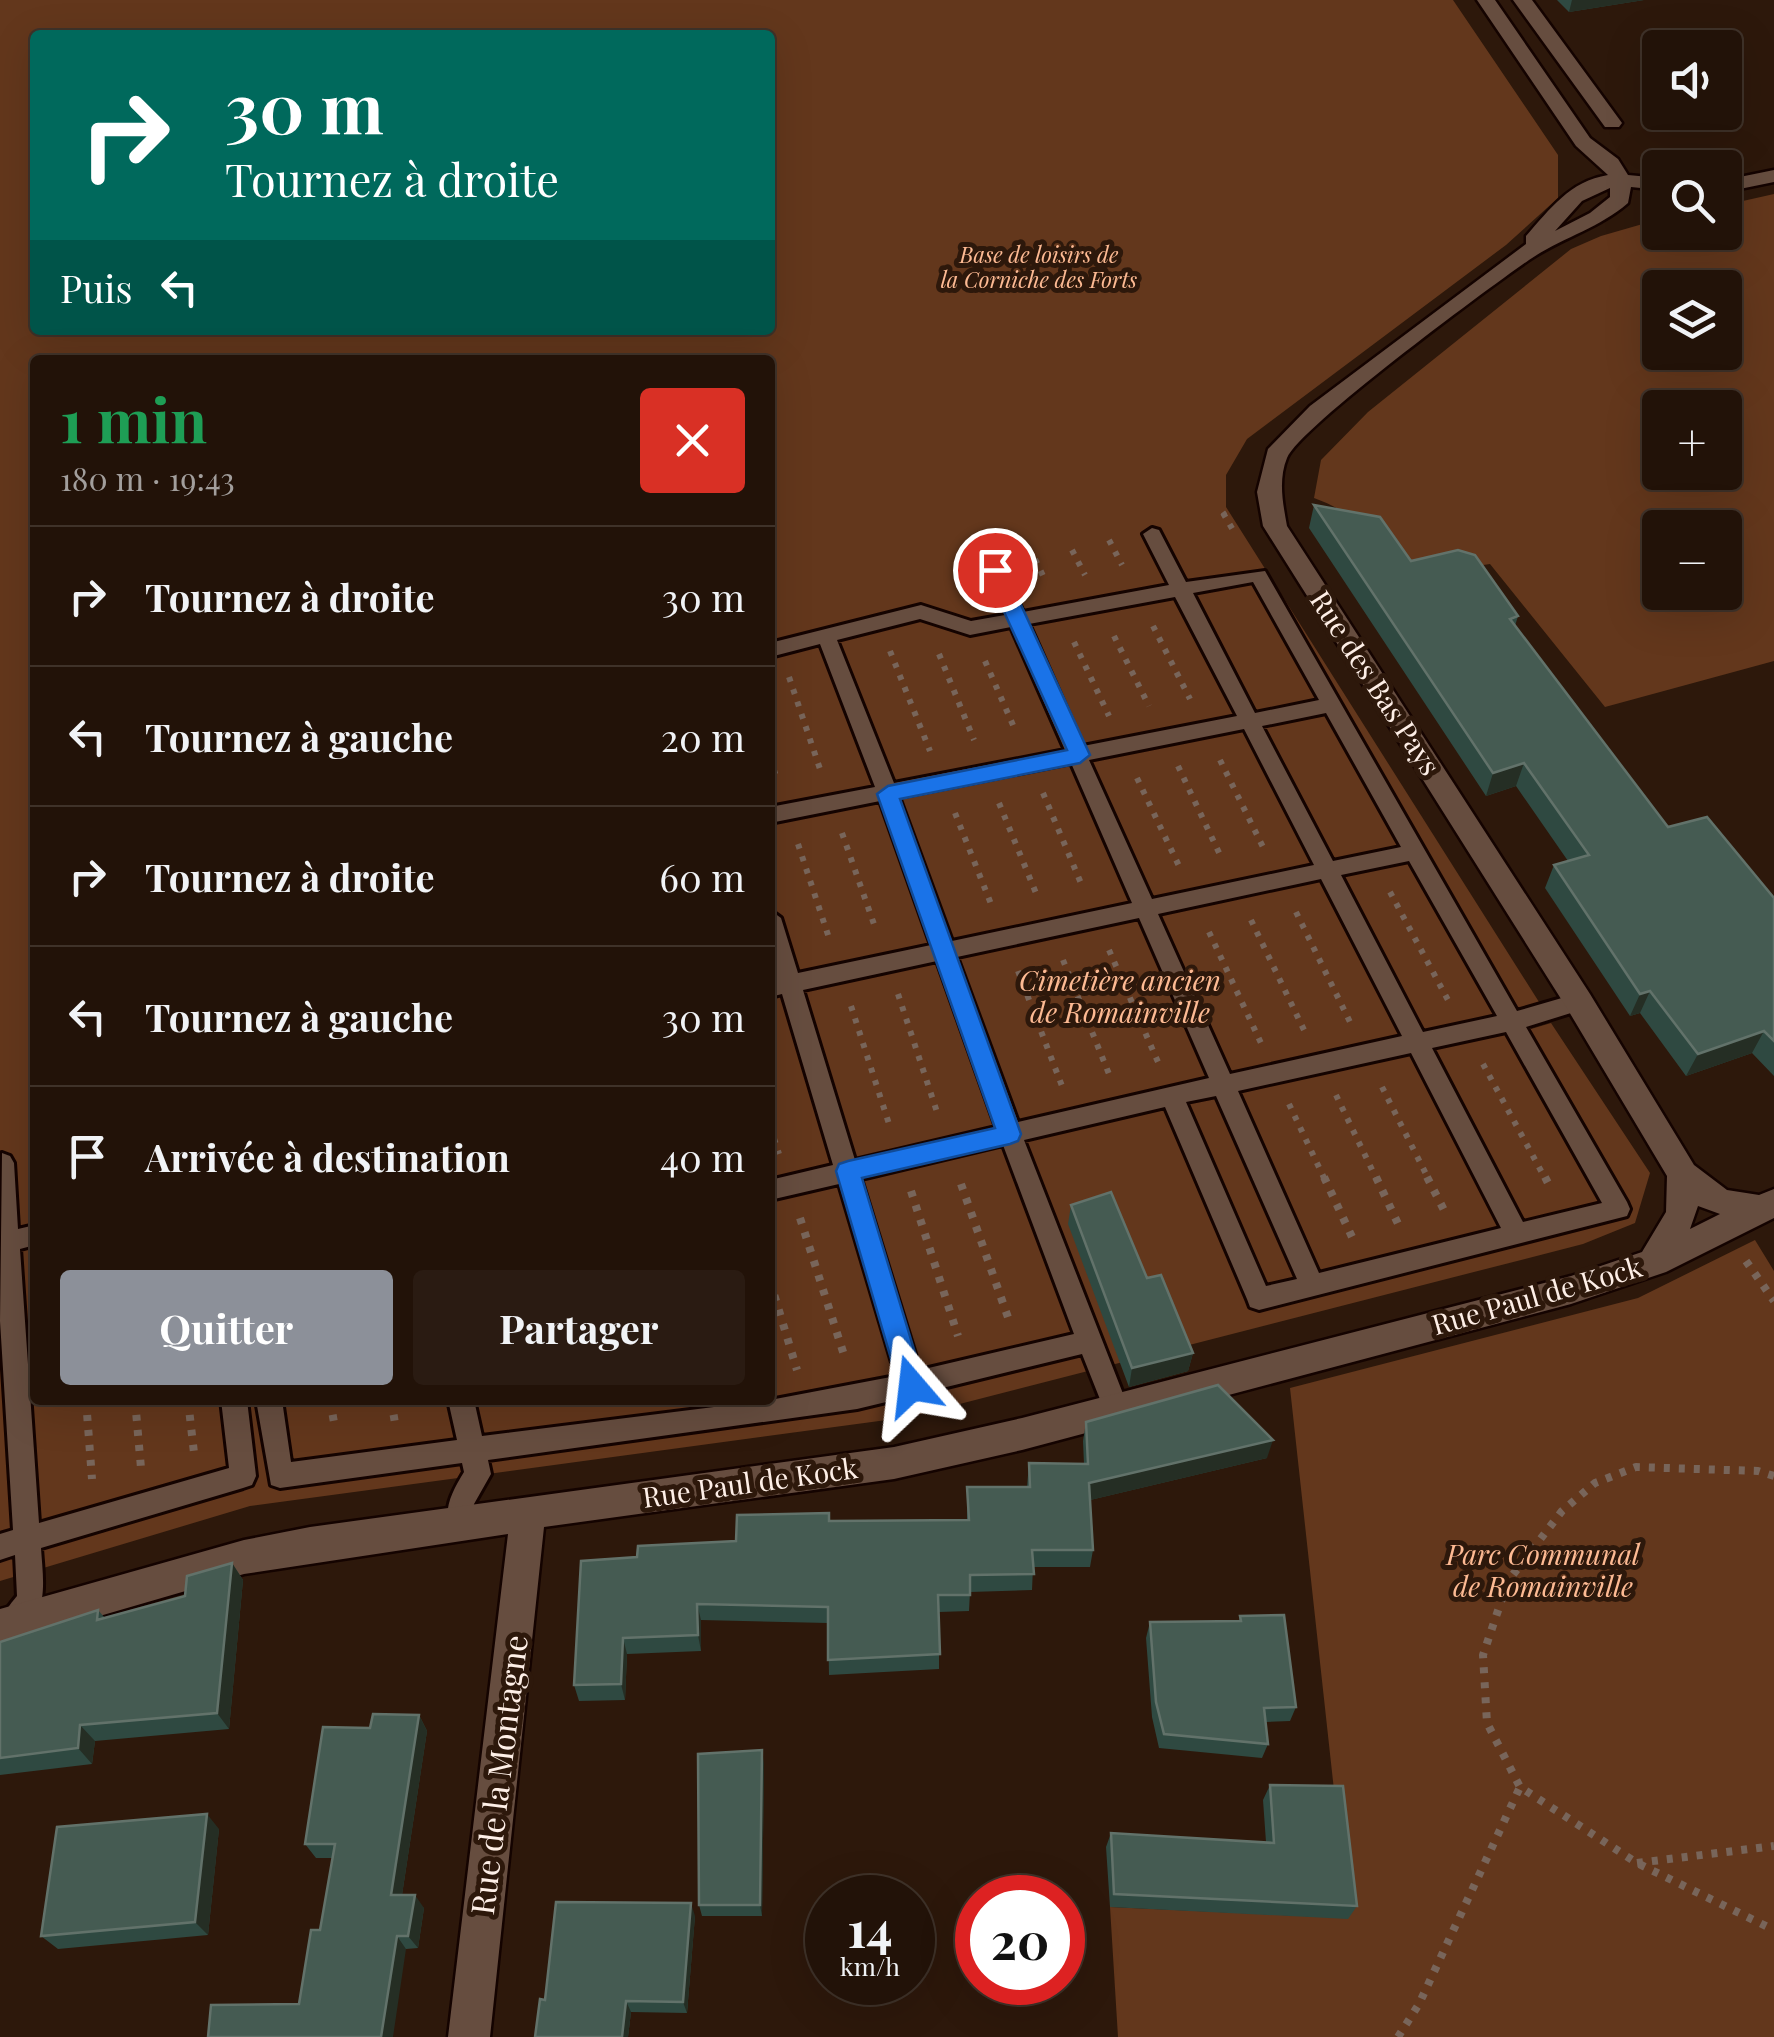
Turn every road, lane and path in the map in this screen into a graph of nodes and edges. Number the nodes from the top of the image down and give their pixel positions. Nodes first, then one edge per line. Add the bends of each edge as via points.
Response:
1 (1486, 0) edge
2 (1522, 0) edge
3 (1579, 134) junction
4 (1774, 176) edge
5 (1620, 178) junction
6 (1642, 181) edge
7 (1742, 183) edge
8 (1580, 189) junction
9 (1525, 252) junction
10 (1152, 534) dead end
11 (995, 570) dead end
12 (1180, 589) junction
13 (922, 612) junction
14 (1017, 618) junction
15 (878, 622) junction
16 (970, 628) junction
17 (826, 636) junction
18 (775, 649) edge
19 (775, 652) edge
20 (1331, 705) junction
21 (1250, 722) junction
22 (1080, 755) junction
23 (1031, 765) junction
24 (987, 773) junction
25 (942, 781) junction
26 (775, 788) edge
27 (888, 794) junction
28 (831, 804) junction
29 (779, 813) edge
30 (1413, 852) junction
31 (1328, 870) junction
32 (1145, 908) junction
33 (1096, 919) junction
34 (1050, 929) junction
35 (1005, 938) junction
36 (775, 952) edge
37 (944, 952) junction
38 (888, 963) junction
39 (840, 972) junction
40 (780, 986) edge
41 (1579, 1002) junction
42 (1510, 1022) junction
43 (1418, 1042) junction
44 (1223, 1084) junction
45 (1172, 1096) junction
46 (1123, 1109) junction
47 (1076, 1121) junction
48 (1010, 1134) junction
49 (949, 1150) junction
50 (775, 1157) edge
51 (901, 1160) junction
52 (2, 1163) edge
53 (848, 1171) junction
54 (1683, 1174) junction
55 (780, 1188) edge
56 (1768, 1206) edge
57 (1517, 1234) junction
58 (30, 1237) edge
59 (4, 1243) edge
60 (1654, 1262) junction
61 (1312, 1285) junction
62 (775, 1296) edge
63 (1090, 1341) junction
64 (1022, 1359) junction
65 (969, 1372) junction
66 (912, 1386) junction
67 (17, 1391) edge
68 (857, 1397) junction
69 (808, 1404) junction
70 (86, 1405) edge
71 (135, 1405) edge
72 (189, 1405) edge
73 (235, 1405) edge
74 (270, 1405) edge
75 (462, 1405) edge
76 (694, 1409) edge
77 (1116, 1409) junction
78 (472, 1449) junction
79 (1774, 1476) edge
80 (198, 1490) junction
81 (144, 1506) junction
82 (528, 1513) junction
83 (96, 1520) junction
84 (461, 1526) junction
85 (12, 1544) edge
86 (6, 1625) edge
87 (1520, 1787) junction
88 (1774, 1846) edge
89 (1637, 1863) junction
90 (1774, 1930) edge
91 (469, 2037) edge
92 (1398, 2037) edge

1 - 3 street
2 - 3 street via 1612,123
3 - 5 street
3 - 8 street
4 - 7 street
5 - 6 street
5 - 8 street
5 - 9 street, Rue des Bas Pays via 1621,199 1598,218
8 - 9 street, Rue des Bas Pays
9 - 41 street, Rue des Bas Pays via 1318,411 1276,454 1269,492 1274,526
10 - 12 lane
11 - 14 lane
12 - 14 lane
12 - 20 lane via 1258,575
12 - 21 lane
13 - 15 lane
13 - 16 lane
13 - 24 path
14 - 16 lane
14 - 22 lane
15 - 17 lane
15 - 25 path
16 - 23 path
17 - 18 lane
17 - 27 lane
19 - 28 path
20 - 21 lane
20 - 30 lane
21 - 22 lane
21 - 31 lane
22 - 23 lane
22 - 32 lane
23 - 24 lane
23 - 33 path
24 - 25 lane
24 - 34 path
25 - 27 lane
25 - 35 path
26 - 29 path
27 - 28 lane
27 - 37 lane
28 - 29 lane
28 - 38 path
29 - 39 path
30 - 31 lane
30 - 42 lane
31 - 32 lane
31 - 43 lane
32 - 33 lane
32 - 44 lane
33 - 34 lane
33 - 45 path
34 - 35 lane
34 - 46 path
35 - 37 lane
35 - 47 path
36 - 40 lane
37 - 38 lane
37 - 48 lane
38 - 39 lane
38 - 49 path
39 - 40 lane
39 - 51 path
40 - 53 lane
41 - 42 lane
41 - 54 street, Rue des Bas Pays
42 - 43 lane
42 - 57 lane via 1618,1209
43 - 44 lane
43 - 57 lane
44 - 45 lane
44 - 61 lane
45 - 46 lane
45 - 61 lane via 1259,1299
46 - 47 lane
47 - 48 lane
48 - 49 lane
48 - 63 lane
49 - 51 lane
49 - 64 path
50 - 55 path
51 - 53 lane
51 - 65 path
52 - 59 lane
53 - 55 lane
53 - 66 lane
54 - 56 street, Rue des Bas Pays via 1723,1204
54 - 60 street via 1682,1214
55 - 68 path
56 - 60 street, Rue Paul de Kock
57 - 61 lane
58 - 59 lane
59 - 67 lane
60 - 77 street, Rue Paul de Kock via 1571,1290
62 - 69 path
63 - 64 lane
63 - 77 lane
64 - 65 lane
65 - 66 lane
66 - 68 lane
67 - 85 lane
68 - 69 lane
69 - 76 lane
70 - 83 path
71 - 81 path
72 - 80 path
73 - 80 lane via 243,1476
74 - 78 lane via 280,1476
75 - 78 lane
76 - 78 lane
77 - 82 street, Rue Paul de Kock via 894,1463
78 - 84 lane via 478,1474 461,1501
79 - 87 path via 1636,1466 1594,1483 1562,1512 1508,1581 1483,1655 1487,1723
80 - 81 lane
81 - 83 lane
82 - 84 street, Rue Paul de Kock
82 - 91 street, Rue de la Montagne
83 - 85 lane
84 - 86 street, Rue Paul de Kock via 244,1556
85 - 86 lane via 31,1600
87 - 89 path
87 - 92 path
88 - 89 path
89 - 90 path

